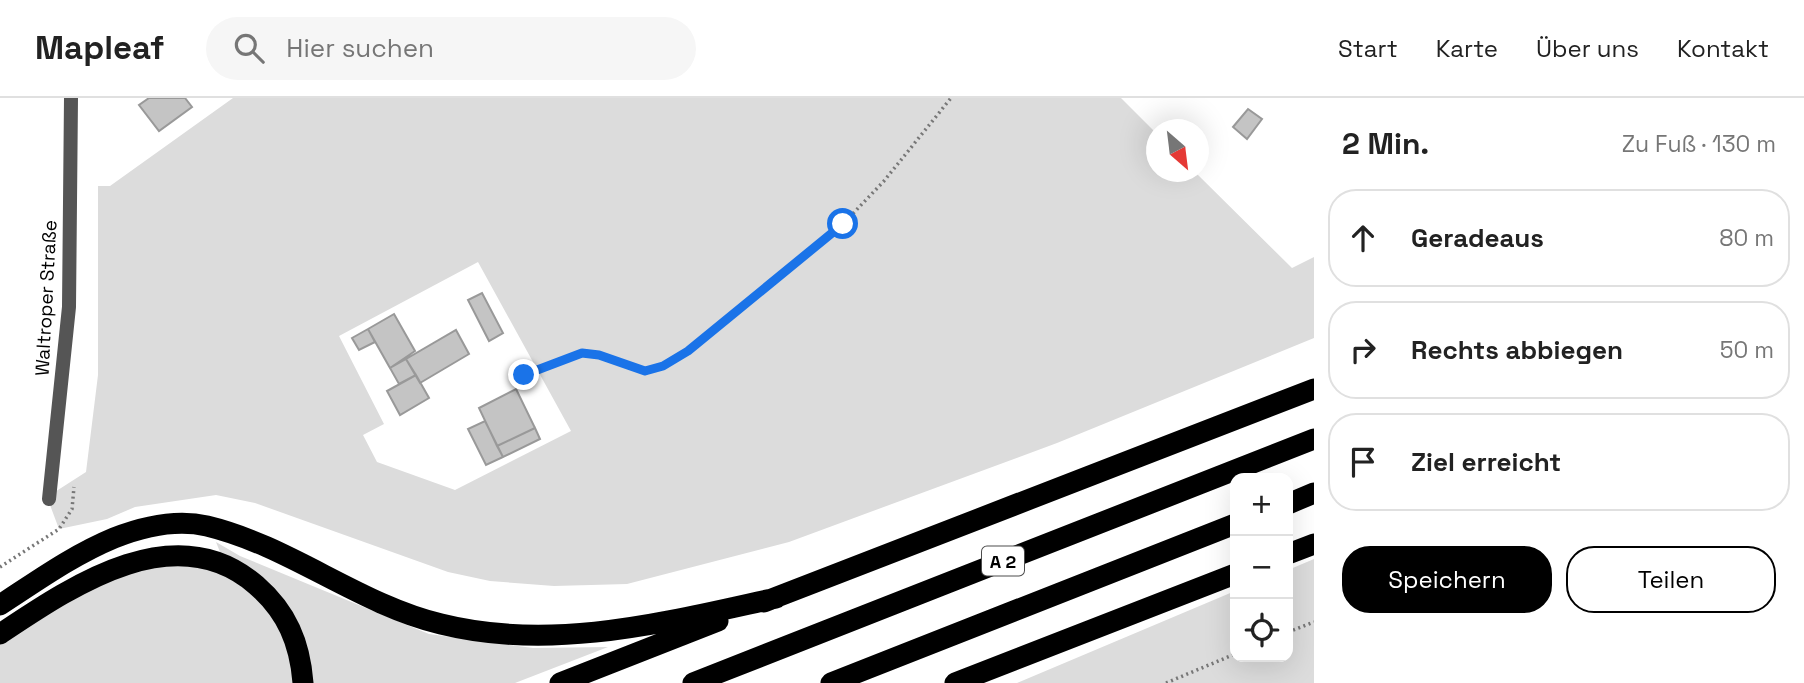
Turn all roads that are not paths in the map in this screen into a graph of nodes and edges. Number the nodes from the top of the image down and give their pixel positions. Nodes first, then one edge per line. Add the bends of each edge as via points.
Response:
1 (71, 98) edge
2 (1314, 389) edge
3 (1314, 439) edge
4 (1314, 493) edge
5 (49, 499) dead end
6 (1293, 501) edge
7 (1230, 526) edge
8 (1314, 544) edge
9 (1293, 552) edge
10 (1230, 576) edge
11 (776, 598) junction
12 (0, 606) edge
13 (0, 634) edge
14 (303, 683) edge
15 (561, 683) edge
16 (693, 683) edge
17 (831, 683) edge
18 (955, 683) edge

1 - 5 street, Waltroper Straße via 69,307
2 - 11 highway
3 - 16 highway, A 2
4 - 6 highway
7 - 17 highway
8 - 9 highway
10 - 18 highway
11 - 12 highway via 632,628 539,637 486,633 390,609 256,543 205,525 168,524 88,550
11 - 15 highway
13 - 14 highway via 64,592 110,570 147,559 190,555 224,563 271,598 296,639

